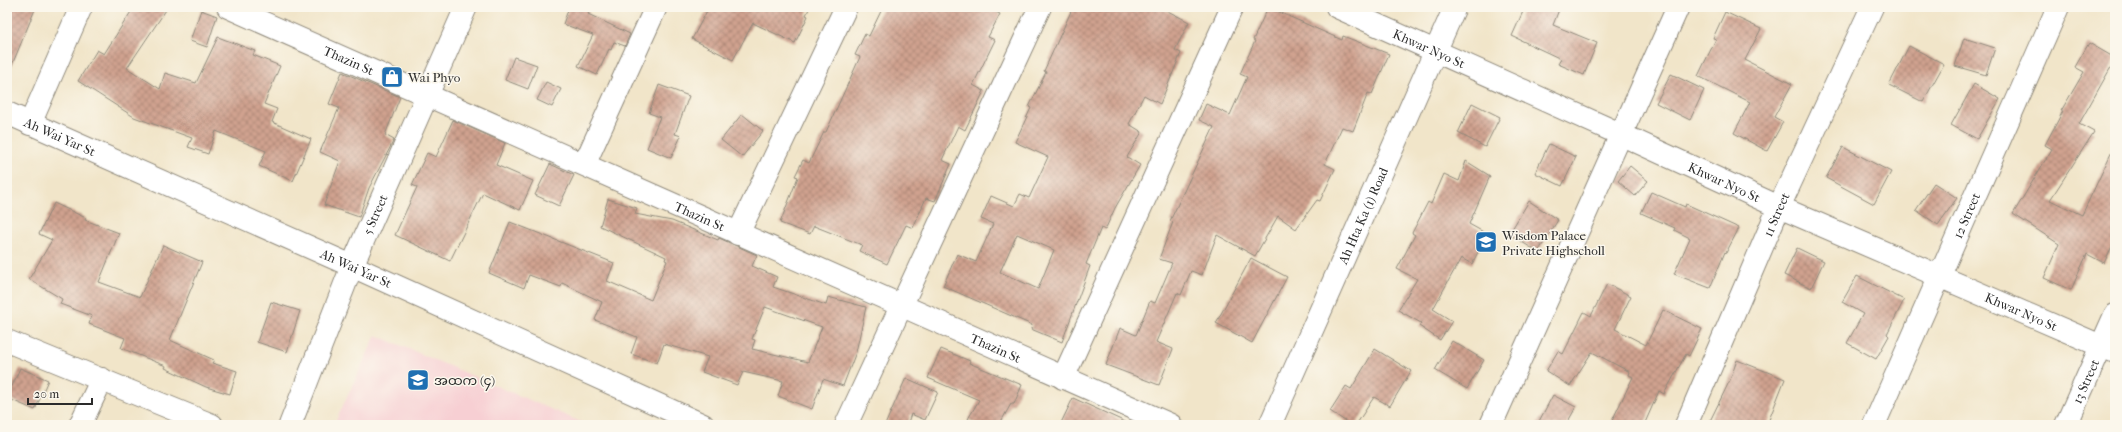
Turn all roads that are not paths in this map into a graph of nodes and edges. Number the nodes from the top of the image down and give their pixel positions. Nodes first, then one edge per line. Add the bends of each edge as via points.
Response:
1 (81, 7) edge
2 (228, 7) edge
3 (466, 7) edge
4 (656, 7) edge
5 (846, 7) edge
6 (1040, 7) edge
7 (1232, 7) edge
8 (1337, 7) edge
9 (1455, 7) edge
10 (1678, 7) edge
11 (1872, 7) edge
12 (2058, 7) edge
13 (270, 15) edge
14 (1435, 51) junction
15 (429, 94) junction
16 (7, 113) edge
17 (30, 124) junction
18 (1620, 134) junction
19 (585, 163) junction
20 (1779, 208) junction
21 (738, 234) junction
22 (352, 266) junction
23 (1939, 276) junction
24 (900, 307) junction
25 (2115, 315) edge
26 (7, 341) edge
27 (2108, 349) edge
28 (1063, 378) junction
29 (102, 380) junction
30 (80, 425) edge
31 (212, 425) edge
32 (290, 425) edge
33 (703, 425) edge
34 (846, 425) edge
35 (1171, 425) edge
36 (1270, 425) edge
37 (1491, 425) edge
38 (1686, 425) edge
39 (1874, 425) edge
40 (2066, 425) edge

1 - 17 street
2 - 13 street, Thazin St
3 - 15 street, 5 Street
4 - 19 street
5 - 21 street
6 - 24 street
7 - 28 street
8 - 14 street, Khwar Nyo St
9 - 14 street, Ah Hta Ka (1) Road
10 - 18 street
11 - 20 street, 11 Street
12 - 23 street, 12 Street
13 - 15 street, Thazin St
14 - 18 street, Khwar Nyo St
14 - 36 street, Ah Hta Ka (1) Road
15 - 19 street, Thazin St
15 - 22 street, 5 Street
16 - 17 street, Ah Wai Yar St
17 - 22 street, Ah Wai Yar St
18 - 20 street, Khwar Nyo St
18 - 37 street
19 - 21 street, Thazin St
20 - 23 street, Khwar Nyo St
20 - 38 street, 11 Street
21 - 24 street, Thazin St
22 - 32 street, 5 Street
22 - 33 street, Ah Wai Yar St
23 - 27 street, Khwar Nyo St
23 - 39 street, 12 Street
24 - 28 street, Thazin St
24 - 34 street
25 - 27 street, 13 Street
26 - 29 street
27 - 40 street, 13 Street
28 - 35 street, Thazin St
29 - 30 street
29 - 31 street

